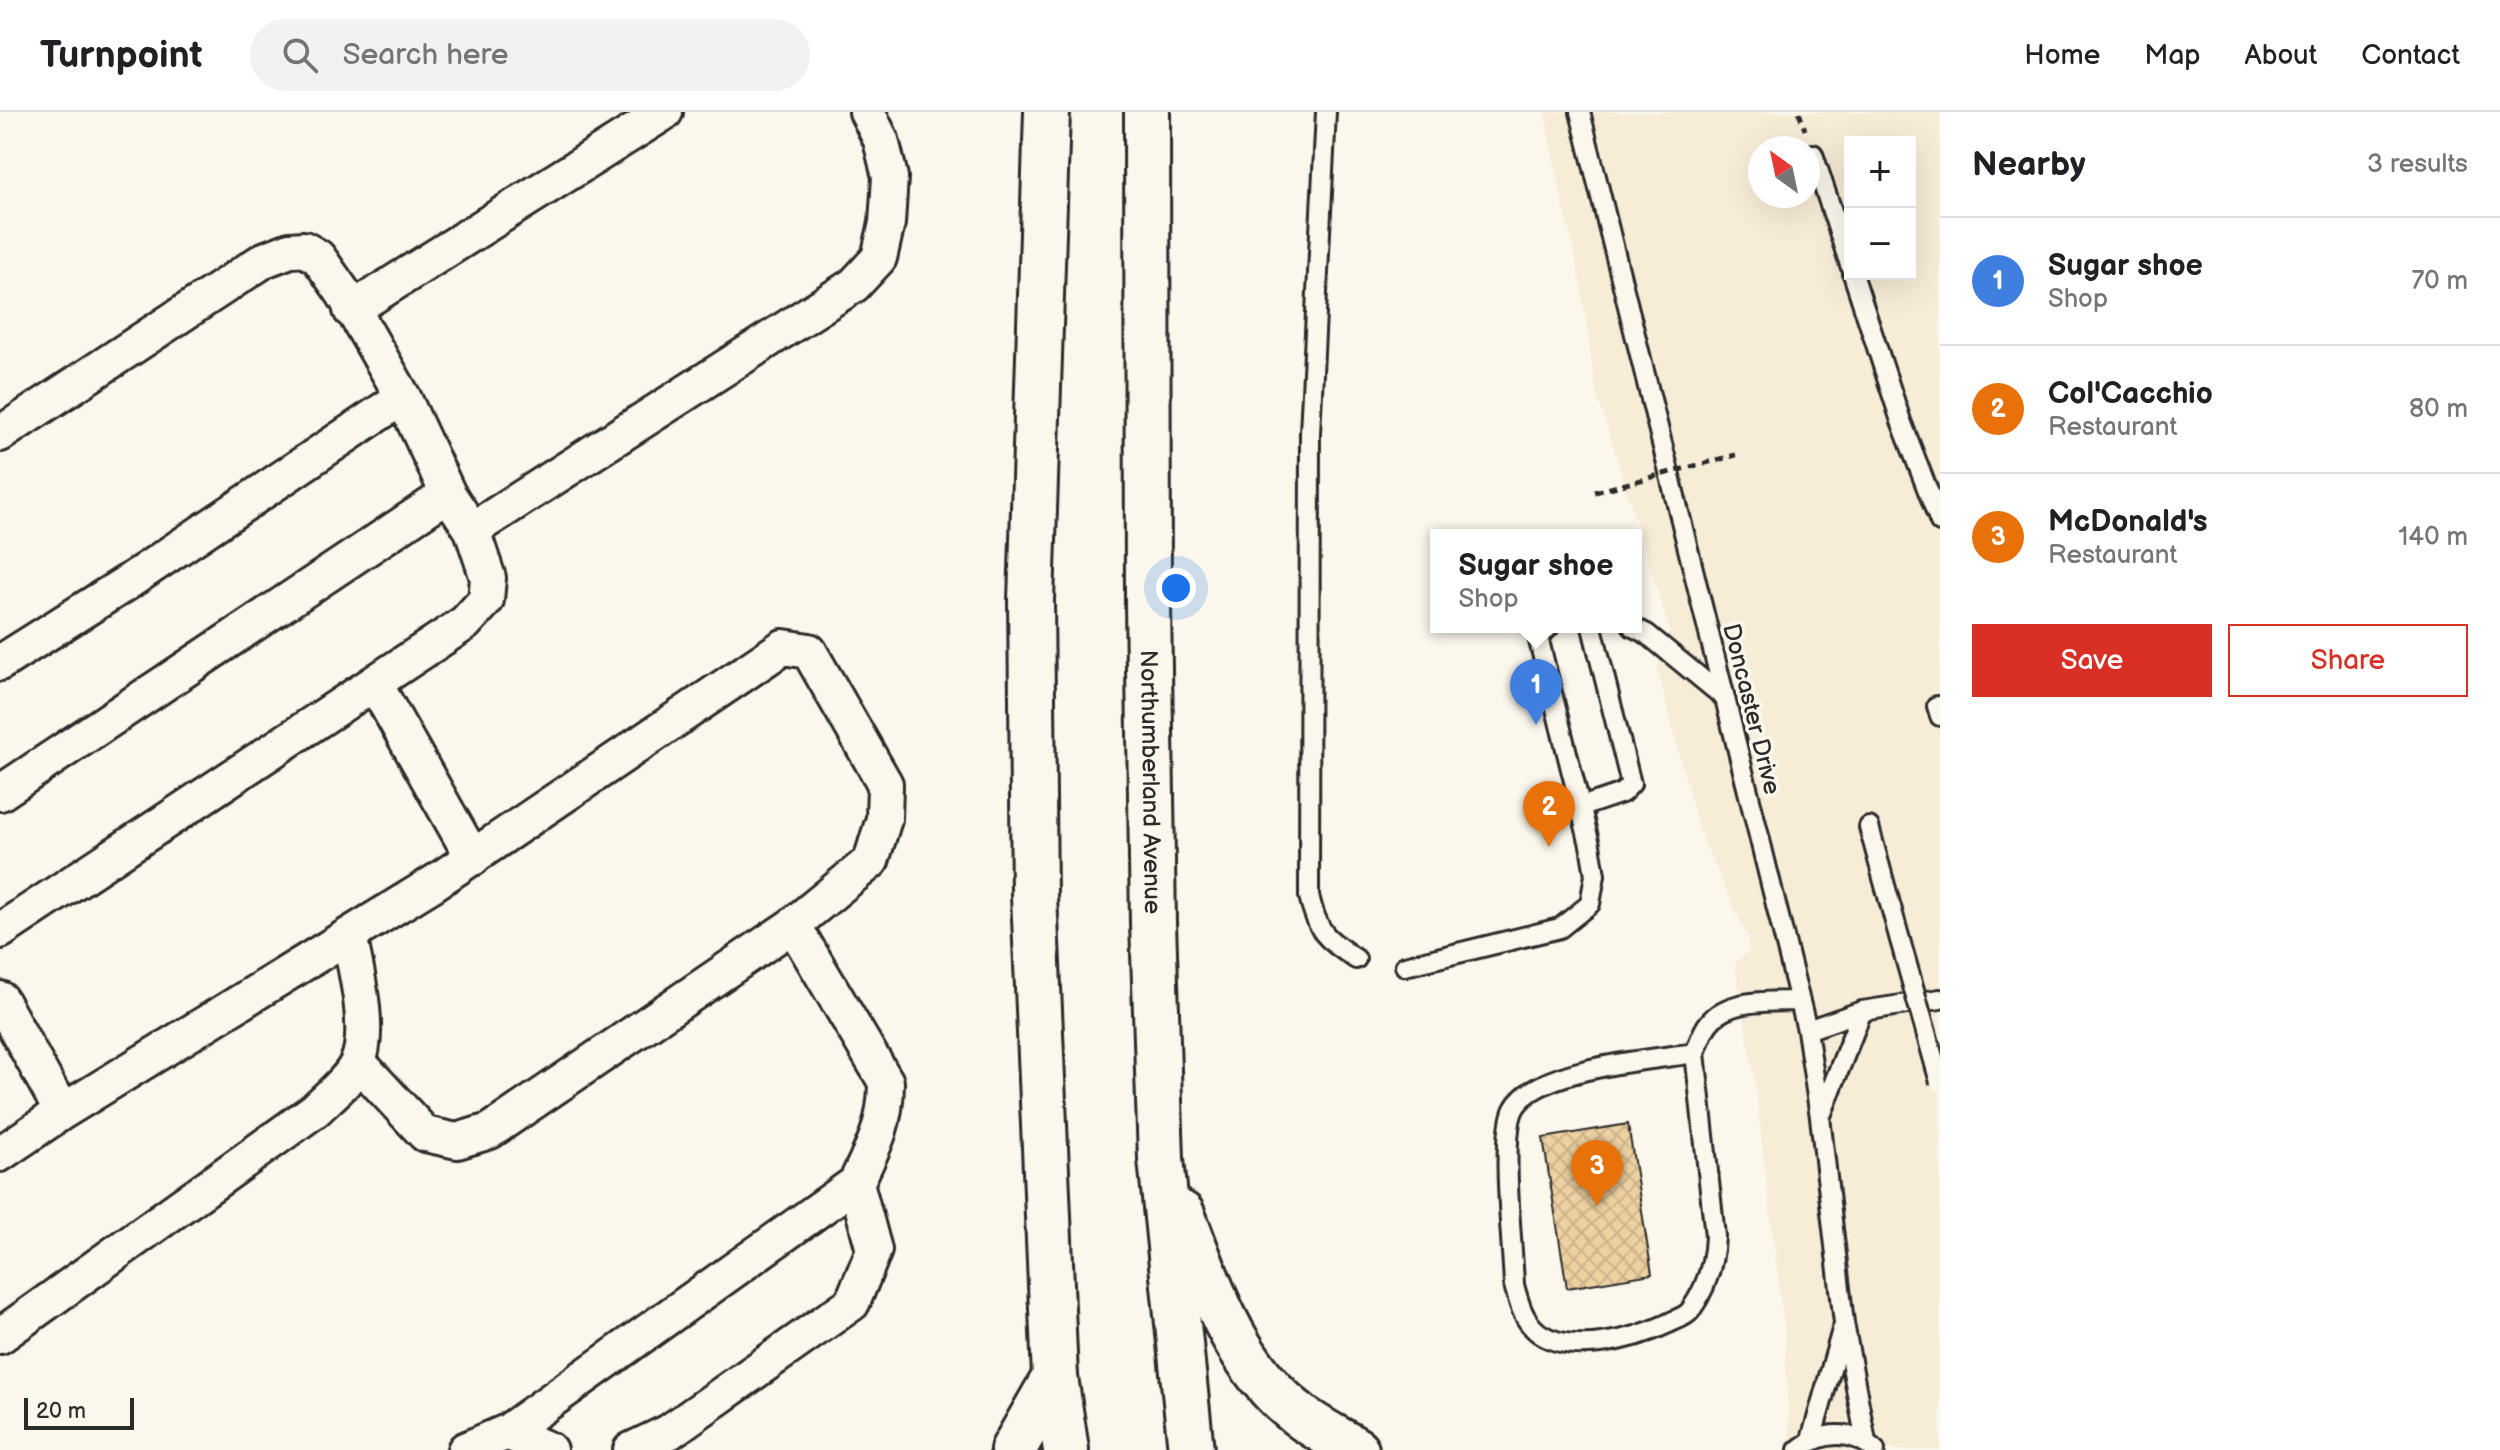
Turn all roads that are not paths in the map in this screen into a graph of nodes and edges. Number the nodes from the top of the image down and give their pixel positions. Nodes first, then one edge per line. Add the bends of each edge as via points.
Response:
1 (665, 112) edge
2 (867, 112) edge
3 (1047, 112) edge
4 (1147, 112) edge
5 (1326, 112) edge
6 (1580, 112) edge
7 (1820, 175) edge
8 (1844, 247) edge
9 (1855, 280) edge
10 (351, 310) junction
11 (403, 397) junction
12 (0, 434) edge
13 (448, 494) junction
14 (1940, 522) edge
15 (472, 530) junction
16 (1642, 632) edge
17 (1542, 633) edge
18 (1593, 633) edge
19 (0, 663) edge
20 (375, 684) junction
21 (1725, 698) junction
22 (0, 793) edge
23 (1581, 807) junction
24 (1869, 827) dead end
25 (473, 858) junction
26 (793, 925) junction
27 (0, 931) edge
28 (349, 936) junction
29 (1356, 959) dead end
30 (1405, 966) dead end
31 (0, 999) edge
32 (1940, 999) edge
33 (1800, 1001) junction
34 (1862, 1011) junction
35 (1807, 1030) junction
36 (1695, 1053) junction
37 (358, 1062) junction
38 (1940, 1082) edge
39 (62, 1112) junction
40 (1820, 1117) junction
41 (0, 1154) edge
42 (1161, 1159) junction
43 (856, 1183) junction
44 (1844, 1323) junction
45 (0, 1336) edge
46 (1055, 1377) junction
47 (507, 1432) junction
48 (1805, 1445) edge
49 (1871, 1446) edge
50 (465, 1450) edge
51 (549, 1450) edge
52 (631, 1450) edge
53 (1013, 1450) edge
54 (1066, 1450) edge
55 (1191, 1450) edge
56 (1356, 1450) edge

1 - 10 street
2 - 15 street via 890,177 887,223 879,258 854,285
3 - 46 main road via 1031,601 1034,895
4 - 42 main road, Northumberland Avenue via 1148,637
5 - 29 lane via 1310,433 1309,896 1316,923 1330,941
6 - 21 lane, Doncaster Drive
7 - 8 lane
9 - 14 lane
10 - 11 street
10 - 12 street via 318,257 304,249 290,250 264,260
11 - 13 street
11 - 19 street
13 - 15 street
13 - 22 street
15 - 20 street via 488,578 486,600 465,623
16 - 21 lane
17 - 23 lane via 1538,637
18 - 23 lane via 1631,784 1622,793
20 - 25 street
20 - 27 street
21 - 33 lane, Doncaster Drive
23 - 30 lane via 1595,875 1590,904 1560,928
24 - 38 lane, bridge
25 - 26 street via 783,647 809,651 885,784 884,819 871,861
25 - 28 street
26 - 37 street via 490,1131 457,1141 425,1134
26 - 43 street via 886,1082 886,1112
28 - 37 street via 361,992
28 - 39 street
31 - 39 street
32 - 34 lane
33 - 35 lane, Doncaster Drive
33 - 36 lane via 1750,1002 1725,1010 1706,1026
34 - 35 lane
34 - 40 lane
35 - 40 lane, Doncaster Drive
36 - 36 lane via 1715,1236 1705,1284 1688,1314 1658,1328 1613,1341 1555,1342 1528,1323 1514,1285 1508,1137 1514,1110 1528,1092 1573,1073
37 - 45 street via 315,1110
39 - 41 street
40 - 44 lane, Doncaster Drive
42 - 55 main road, Northumberland Avenue
42 - 56 main road via 1216,1302 1254,1369 1297,1414
43 - 47 street
43 - 52 street via 874,1250 852,1303 669,1432
44 - 48 lane, Doncaster Drive
44 - 49 lane, Doncaster Drive
46 - 53 main road
46 - 54 main road
47 - 50 street
47 - 51 street
48 - 49 lane via 1827,1435 1844,1435

